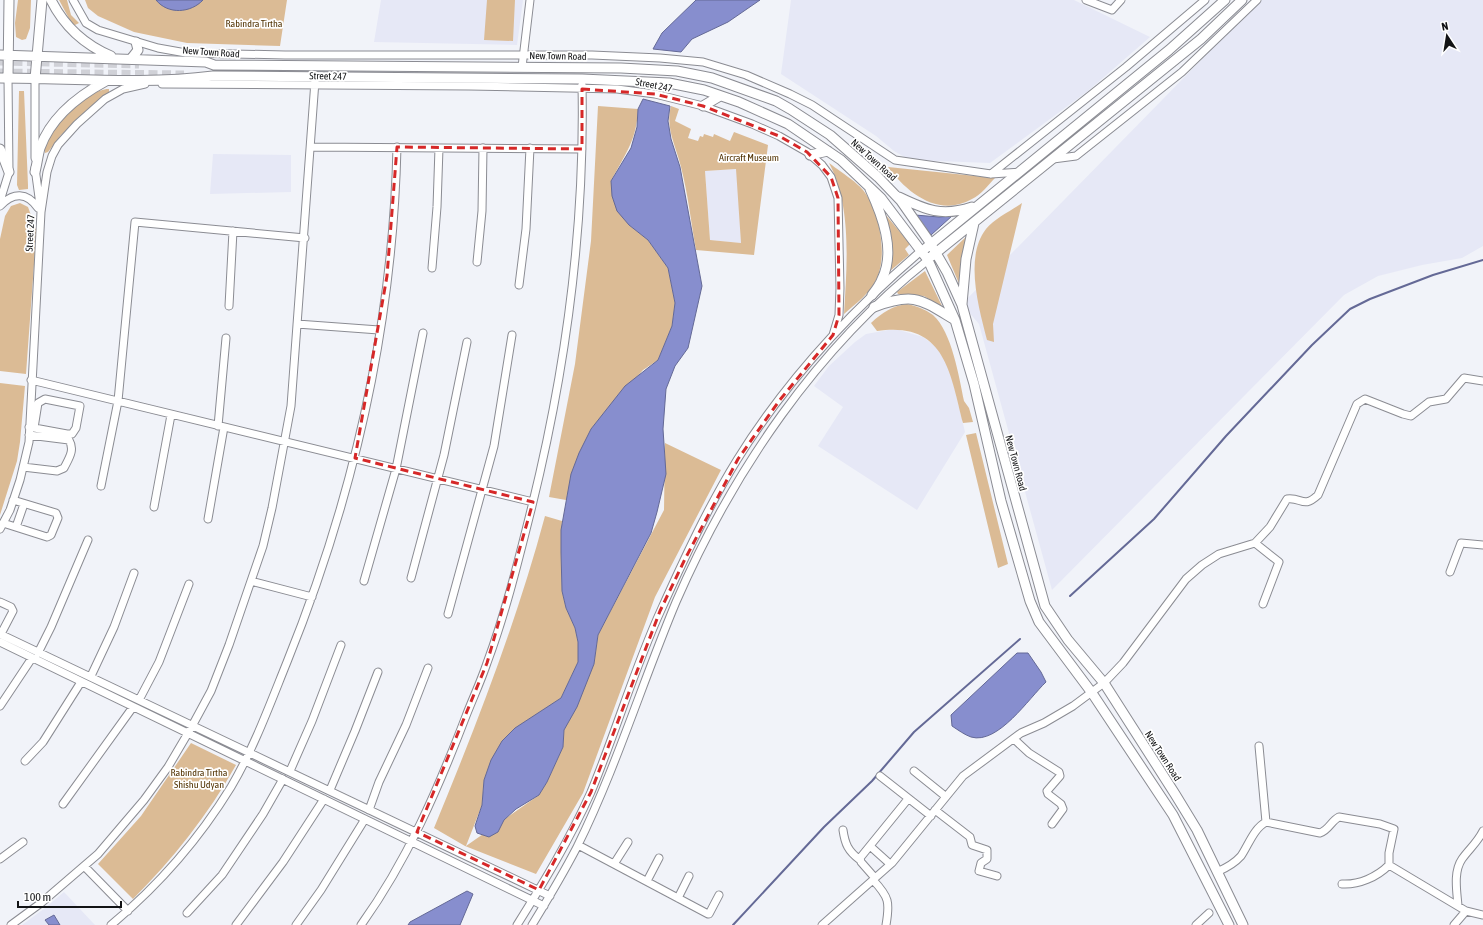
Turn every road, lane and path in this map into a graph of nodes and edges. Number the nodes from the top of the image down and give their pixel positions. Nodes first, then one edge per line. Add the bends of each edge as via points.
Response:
1 (4, 0) edge
2 (8, 0) edge
3 (42, 0) edge
4 (51, 0) edge
5 (74, 0) edge
6 (530, 0) edge
7 (1086, 0) edge
8 (1121, 0) edge
9 (1205, 0) edge
10 (1225, 0) edge
11 (1242, 0) edge
12 (1257, 0) edge
13 (0, 5) edge
14 (136, 42) junction
15 (522, 54) junction
16 (5, 55) edge
17 (37, 56) junction
18 (127, 59) junction
19 (190, 65) tunnel mouth
20 (214, 66) junction
21 (522, 67) junction
22 (190, 75) tunnel mouth
23 (213, 76) junction
24 (4, 78) edge
25 (36, 79) junction
26 (108, 80) junction
27 (316, 81) junction
28 (582, 84) junction
29 (720, 96) junction
30 (703, 106) junction
31 (311, 146) junction
32 (396, 148) junction
33 (439, 148) junction
34 (483, 148) junction
35 (530, 148) junction
36 (0, 149) edge
37 (582, 149) junction
38 (828, 151) junction
39 (810, 155) junction
40 (1053, 159) junction
41 (9, 172) junction
42 (35, 172) junction
43 (1020, 172) junction
44 (991, 174) junction
45 (868, 184) junction
46 (896, 195) junction
47 (0, 201) edge
48 (0, 206) edge
49 (977, 206) junction
50 (41, 212) junction
51 (974, 223) junction
52 (233, 231) junction
53 (305, 238) junction
54 (930, 244) junction
55 (921, 251) junction
56 (936, 253) junction
57 (928, 260) junction
58 (477, 262) dead end
59 (432, 268) dead end
60 (519, 285) dead end
61 (872, 295) junction
62 (962, 305) junction
63 (229, 306) dead end
64 (874, 307) junction
65 (955, 320) junction
66 (297, 324) junction
67 (379, 330) junction
68 (423, 333) dead end
69 (512, 335) dead end
70 (833, 335) junction
71 (226, 338) dead end
72 (467, 342) dead end
73 (31, 380) junction
74 (1483, 381) edge
75 (54, 386) junction
76 (75, 391) junction
77 (50, 400) junction
78 (118, 401) junction
79 (72, 404) junction
80 (171, 415) junction
81 (221, 427) junction
82 (31, 430) junction
83 (285, 442) junction
84 (355, 458) junction
85 (738, 459) junction
86 (747, 465) junction
87 (23, 467) junction
88 (396, 469) junction
89 (438, 479) junction
90 (101, 486) dead end
91 (482, 490) junction
92 (13, 500) junction
93 (533, 502) junction
94 (24, 504) junction
95 (154, 507) dead end
96 (208, 519) dead end
97 (2, 526) edge
98 (16, 527) junction
99 (88, 540) dead end
100 (1255, 543) junction
101 (1483, 545) edge
102 (1450, 572) dead end
103 (134, 573) dead end
104 (411, 578) dead end
105 (252, 581) junction
106 (364, 581) dead end
107 (189, 584) dead end
108 (312, 597) junction
109 (0, 602) edge
110 (1263, 604) dead end
111 (448, 614) dead end
112 (1, 632) edge
113 (0, 642) edge
114 (341, 645) dead end
115 (38, 653) junction
116 (32, 658) junction
117 (428, 668) dead end
118 (378, 672) dead end
119 (91, 676) junction
120 (81, 682) junction
121 (1104, 683) junction
122 (1092, 693) junction
123 (140, 700) junction
124 (0, 706) edge
125 (133, 707) junction
126 (193, 725) junction
127 (188, 734) junction
128 (1014, 739) junction
129 (1260, 746) dead end
130 (248, 752) junction
131 (25, 761) dead end
132 (244, 761) junction
133 (290, 771) junction
134 (914, 771) dead end
135 (880, 776) dead end
136 (283, 779) junction
137 (330, 790) junction
138 (945, 796) junction
139 (324, 799) junction
140 (908, 799) junction
141 (63, 804) dead end
142 (369, 810) junction
143 (933, 813) junction
144 (365, 819) junction
145 (1266, 822) junction
146 (1052, 824) dead end
147 (843, 830) dead end
148 (417, 832) junction
149 (1483, 832) edge
150 (411, 841) junction
151 (23, 842) dead end
152 (628, 842) dead end
153 (578, 845) junction
154 (870, 846) junction
155 (0, 858) edge
156 (659, 858) dead end
157 (860, 860) junction
158 (614, 864) junction
159 (890, 864) junction
160 (1389, 865) junction
161 (84, 866) junction
162 (1217, 872) junction
163 (689, 876) dead end
164 (997, 876) dead end
165 (874, 879) junction
166 (647, 881) junction
167 (1342, 884) dead end
168 (540, 890) junction
169 (720, 895) dead end
170 (550, 896) junction
171 (678, 898) junction
172 (533, 900) junction
173 (544, 906) junction
174 (1458, 906) junction
175 (128, 911) junction
176 (1466, 911) junction
177 (187, 913) dead end
178 (1209, 913) dead end
179 (1483, 915) edge
180 (11, 925) edge
181 (111, 925) edge
182 (236, 925) edge
183 (296, 925) edge
184 (361, 925) edge
185 (517, 925) edge
186 (532, 925) edge
187 (822, 925) edge
188 (886, 925) edge
189 (1196, 925) edge
190 (1229, 925) edge
191 (1242, 925) edge
192 (1454, 925) edge

1 - 13 main road
2 - 16 main road via 9,21
3 - 17 main road
4 - 18 main road via 66,24 82,39 101,52
5 - 14 street via 86,23 98,30
6 - 15 street
7 - 8 street via 1112,10
9 - 44 street via 1126,67
10 - 43 main road via 1169,50
11 - 40 main road via 1201,39
12 - 40 street via 1182,72 1076,156
14 - 15 street via 158,48 201,53
14 - 18 main road via 138,50
15 - 21 street
15 - 44 street via 645,57 724,67 795,96 895,160
16 - 17 main road, New Town Road
16 - 24 main road
17 - 18 main road, New Town Road
17 - 25 main road
18 - 20 main road, New Town Road via 206,62
19 - 20 main road
20 - 21 main road, New Town Road
21 - 46 main road, New Town Road via 677,71 712,78 776,101 804,118 830,135
22 - 23 main road
23 - 26 main road
23 - 27 main road
24 - 25 main road
24 - 41 street
25 - 26 main road
25 - 42 street
26 - 42 main road via 74,101 60,114 40,148
27 - 28 main road
27 - 31 street
27 - 50 street, Street 247 via 150,84 123,89 105,99 58,145 47,172
28 - 29 main road via 669,83
28 - 30 street, Street 247
28 - 37 street
29 - 30 main road
29 - 38 main road via 788,124
30 - 39 street, Street 247 via 780,136
31 - 32 street
31 - 53 street
32 - 33 street
32 - 67 street via 393,211
33 - 34 street
33 - 59 street
34 - 35 street
34 - 58 street via 482,211
35 - 37 street
35 - 60 street via 526,230
36 - 41 main road
37 - 93 street via 570,317 554,410
38 - 39 main road
38 - 45 main road
39 - 70 street, Street 247 via 822,165 831,178 838,198 839,295
40 - 51 main road
41 - 47 street
42 - 50 street
43 - 44 street
43 - 49 main road
45 - 55 main road via 891,209
45 - 61 main road via 886,228 887,246 883,278
46 - 49 main road via 936,212 954,212
46 - 54 main road, New Town Road
48 - 50 street via 10,197 24,196 33,201
49 - 54 main road
50 - 73 street, Street 247
51 - 56 main road
51 - 62 main road via 966,259
52 - 53 street
52 - 63 street
52 - 78 street via 135,222
53 - 66 street
54 - 55 main road
54 - 56 main road, New Town Road
55 - 57 main road
55 - 61 street
56 - 57 main road
56 - 62 main road, New Town Road
57 - 64 street via 888,292
57 - 65 main road
61 - 70 street
62 - 121 main road, New Town Road via 1045,606 1068,640
64 - 65 main road via 894,299 907,298 930,305
64 - 86 street via 803,387
65 - 122 main road via 974,384 1001,501 1030,601 1039,622
66 - 67 street
66 - 83 street via 291,406
67 - 84 street
68 - 88 street
69 - 91 street via 495,439
70 - 85 street via 779,401
71 - 81 street
72 - 89 street
73 - 75 street
73 - 82 street, Street 247
74 - 100 street via 1464,378 1446,399 1429,402 1411,416 1363,400 1357,404 1318,495 1308,502 1287,499 1270,527
75 - 76 street
75 - 77 street
76 - 78 street
76 - 79 street
77 - 79 street
77 - 82 street via 40,400 38,403
78 - 80 street
78 - 90 street
79 - 82 street via 80,406 76,428 72,434
80 - 81 street
80 - 95 street
81 - 83 street
81 - 96 street
82 - 87 street, Street 247
82 - 87 street via 69,440 72,452 64,468 57,471
83 - 84 street
83 - 105 street via 263,546
84 - 88 street
84 - 108 street
85 - 86 street
85 - 168 street via 708,512 663,605 578,820
86 - 153 street via 677,600 615,759
87 - 92 street, Street 247
88 - 89 street
88 - 106 street
89 - 91 street
89 - 104 street
91 - 93 street
91 - 111 street
92 - 94 street
92 - 97 street, Street 247
93 - 148 street via 487,663
94 - 98 street
94 - 98 street via 56,512 58,518 49,537
97 - 98 street
99 - 115 street
100 - 110 street via 1279,562
100 - 121 street via 1219,554 1186,579 1123,663
101 - 102 street via 1461,543
103 - 119 street via 114,627
105 - 108 street
105 - 126 street via 211,691
107 - 123 street via 159,662
108 - 130 street via 270,704
109 - 112 street via 11,607 13,612
112 - 115 street
113 - 116 street
114 - 133 street
115 - 119 street
116 - 120 street
116 - 124 street
117 - 142 street
118 - 137 street
119 - 123 street
120 - 125 street
120 - 131 street via 43,742
121 - 122 street
121 - 162 main road, New Town Road via 1197,830
122 - 128 street
122 - 190 main road via 1173,815
123 - 126 street
125 - 127 street
125 - 141 street
126 - 127 street
126 - 130 street
127 - 132 street
127 - 161 street via 144,800 98,854
128 - 138 street via 963,776
128 - 146 street via 1029,753 1059,772 1060,776 1048,794 1061,804 1063,809
129 - 145 street
130 - 132 street
130 - 133 street
132 - 136 street
132 - 175 street via 231,786 197,835 164,875
133 - 137 street
134 - 138 street
135 - 140 street
136 - 139 street
136 - 177 street via 226,869
137 - 142 street
138 - 143 street
139 - 144 street
139 - 182 street via 280,867
140 - 143 street
140 - 154 street
142 - 148 street
143 - 159 street
143 - 164 street via 970,837 972,845 987,850 987,859 981,863 979,871
144 - 150 street
144 - 183 street
145 - 160 street via 1320,833 1328,829 1339,817 1392,827 1394,831
145 - 162 street via 1240,857
147 - 157 street via 850,853
148 - 150 street
148 - 168 street
149 - 174 street via 1461,860 1457,881
150 - 172 street
150 - 184 street
151 - 155 street
152 - 158 street
153 - 158 street
153 - 170 street
154 - 157 street
154 - 159 street
156 - 166 street
157 - 165 street
158 - 166 street
159 - 165 street
160 - 167 street via 1383,871 1355,884
160 - 174 street
161 - 175 street
161 - 180 street
162 - 191 main road, New Town Road
163 - 171 street
165 - 187 street
165 - 188 street via 887,896 889,908
166 - 171 street
168 - 170 street
168 - 172 street
169 - 171 street via 709,914
170 - 173 street
172 - 173 street
172 - 185 street
173 - 186 street
174 - 176 street
175 - 181 street
176 - 179 street
176 - 192 street
178 - 189 street

